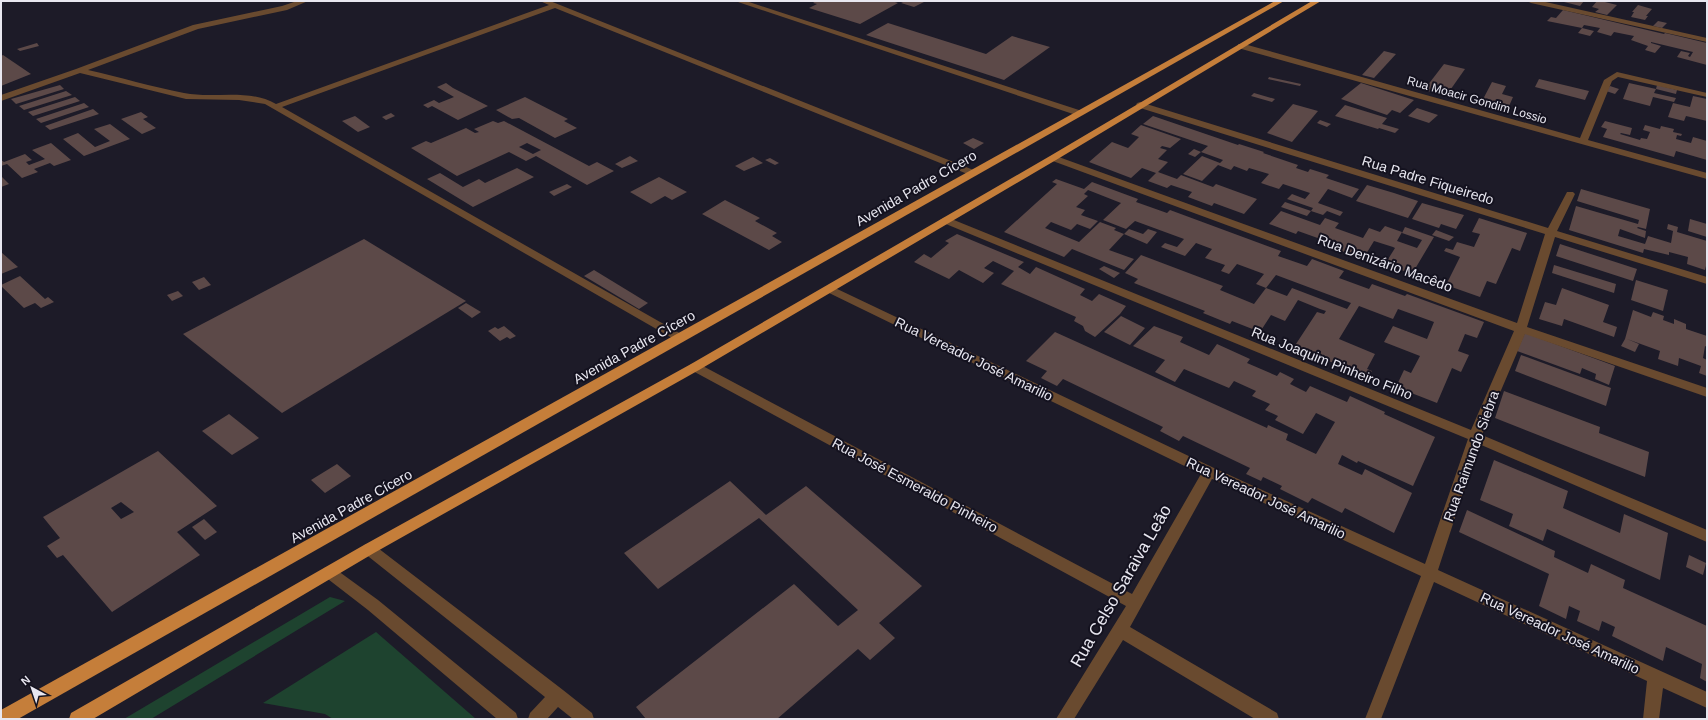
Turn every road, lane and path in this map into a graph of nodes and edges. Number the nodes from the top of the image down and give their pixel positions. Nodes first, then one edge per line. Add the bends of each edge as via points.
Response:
1 (544, 1) edge
2 (740, 1) edge
3 (1280, 1) edge
4 (1317, 1) edge
5 (1531, 1) edge
6 (302, 2) edge
7 (557, 6) junction
8 (1707, 40) edge
9 (1241, 46) junction
10 (79, 71) junction
11 (1707, 95) edge
12 (1, 98) edge
13 (1140, 105) junction
14 (277, 106) junction
15 (1079, 113) junction
16 (1584, 142) junction
17 (1053, 158) junction
18 (973, 173) junction
19 (1707, 176) edge
20 (1570, 194) dead end
21 (945, 220) junction
22 (1551, 233) junction
23 (1707, 281) edge
24 (828, 289) junction
25 (1520, 329) junction
26 (679, 338) junction
27 (694, 367) junction
28 (1707, 394) edge
29 (1475, 437) junction
30 (1209, 472) junction
31 (1707, 536) edge
32 (369, 549) junction
33 (329, 572) junction
34 (1430, 573) junction
35 (1135, 603) junction
36 (1120, 630) junction
37 (1656, 677) junction
38 (557, 696) junction
39 (1707, 700) edge
40 (2, 719) edge
41 (77, 719) edge
42 (510, 719) edge
43 (536, 719) edge
44 (586, 719) edge
45 (1064, 719) edge
46 (1271, 719) edge
47 (1374, 719) edge
48 (1651, 719) edge

1 - 7 street
2 - 15 street
3 - 15 highway, Avenida Padre Cícero
4 - 9 highway
5 - 8 street
6 - 10 street via 196,27
7 - 14 street
7 - 18 street
9 - 13 highway
9 - 16 street, Rua Moacir Gondim Lossio
10 - 12 street
10 - 14 street via 186,96 253,99
11 - 16 street via 1617,74 1608,80
13 - 17 highway
13 - 22 street, Rua Padre Fiqueiredo
14 - 26 street
15 - 18 highway, Avenida Padre Cícero
16 - 19 street, Rua Moacir Gondim Lossio
17 - 21 highway
17 - 25 street, Rua Denizário Macêdo
18 - 26 highway, Avenida Padre Cícero
20 - 22 street, Rua Raimundo Siebra
21 - 24 highway
21 - 29 street, Rua Joaquim Pinheiro Filho
22 - 23 street, Rua Padre Fiqueiredo
22 - 25 street, Rua Raimundo Siebra
24 - 27 highway
24 - 30 street, Rua Vereador José Amarilio
25 - 28 street, Rua Denizário Macêdo
25 - 29 street, Rua Raimundo Siebra
26 - 40 highway, Avenida Padre Cícero
27 - 32 highway
27 - 35 street, Rua José Esmeraldo Pinheiro
29 - 31 street, Rua Joaquim Pinheiro Filho
29 - 34 street, Rua Raimundo Siebra
30 - 34 street, Rua Vereador José Amarilio
30 - 35 street, Rua Celso Saraiva Leão
32 - 33 highway
32 - 38 street
33 - 41 highway
33 - 42 street via 373,605
34 - 37 street, Rua Vereador José Amarilio
34 - 47 street, Rua Raimundo Siebra
35 - 36 street, Rua Celso Saraiva Leão
36 - 45 street, Rua Celso Saraiva Leão
36 - 46 street
37 - 39 street, Rua Vereador José Amarilio
37 - 48 street
38 - 43 street
38 - 44 street

